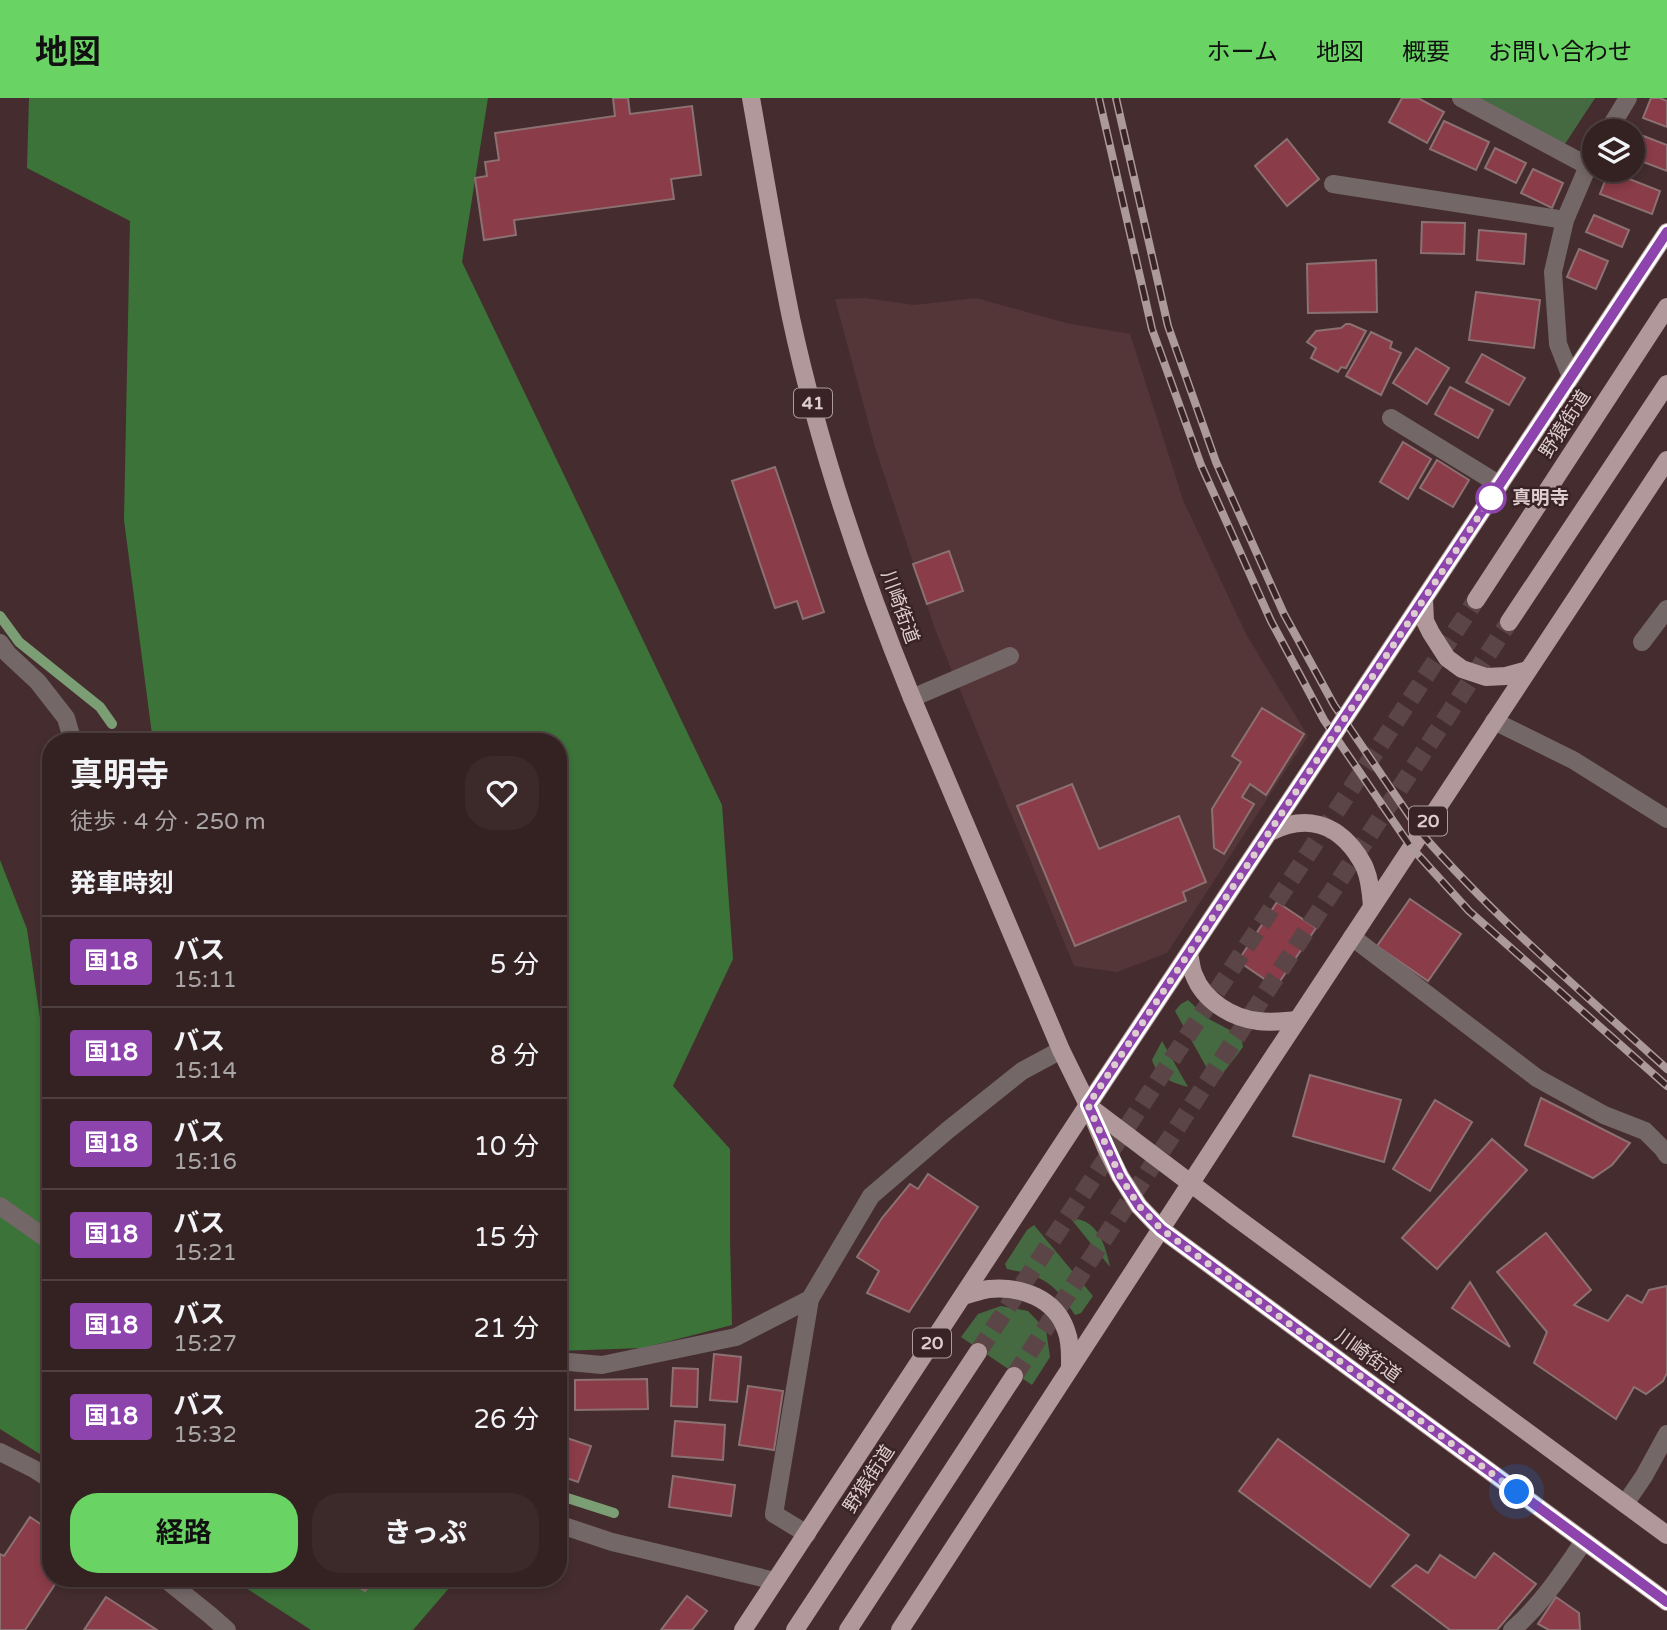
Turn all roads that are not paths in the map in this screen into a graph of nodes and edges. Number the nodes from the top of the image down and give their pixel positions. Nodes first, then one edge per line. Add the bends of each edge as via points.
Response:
1 (751, 98) edge
2 (1461, 98) edge
3 (1628, 98) edge
4 (1615, 119) edge
5 (1582, 157) edge
6 (1582, 181) edge
7 (1333, 184) dead end
8 (1565, 220) junction
9 (1667, 232) edge
10 (1667, 307) edge
11 (1571, 377) junction
12 (1667, 384) edge
13 (1391, 418) dead end
14 (1667, 460) edge
15 (1500, 485) junction
16 (1424, 600) junction
17 (1476, 600) tunnel mouth
18 (1667, 609) edge
19 (1509, 622) tunnel mouth
20 (1642, 642) dead end
21 (0, 643) edge
22 (1010, 656) dead end
23 (1528, 670) junction
24 (912, 698) junction
25 (1494, 721) junction
26 (70, 733) edge
27 (1667, 819) edge
28 (1270, 832) junction
29 (1372, 906) junction
30 (1352, 937) junction
31 (1189, 954) junction
32 (1297, 1020) junction
33 (1061, 1050) junction
34 (1088, 1105) junction
35 (1667, 1155) edge
36 (1191, 1184) junction
37 (0, 1206) edge
38 (1161, 1229) junction
39 (42, 1236) edge
40 (963, 1296) junction
41 (810, 1299) junction
42 (978, 1352) tunnel mouth
43 (567, 1362) edge
44 (1070, 1369) junction
45 (1014, 1376) tunnel mouth
46 (1667, 1434) edge
47 (0, 1452) edge
48 (42, 1474) edge
49 (1625, 1504) junction
50 (567, 1527) edge
51 (807, 1534) junction
52 (1667, 1535) edge
53 (1584, 1541) junction
54 (775, 1581) junction
55 (175, 1587) edge
56 (1667, 1602) edge
57 (227, 1630) edge
58 (743, 1630) edge
59 (795, 1630) edge
60 (848, 1630) edge
61 (900, 1630) edge
62 (1512, 1630) edge

1 - 24 main road, 川崎街道 / 41 via 791,318 830,470
2 - 5 street
3 - 4 street
6 - 8 street
7 - 8 street
8 - 11 street via 1553,272 1558,344
9 - 11 main road, 20
10 - 17 main road, 野猿街道
11 - 15 main road, 20
12 - 19 main road
13 - 15 street
14 - 23 main road, 20
15 - 16 main road, 20
16 - 23 main road via 1431,633 1447,658 1462,670 1486,677
16 - 28 main road, 20
18 - 20 street
21 - 26 street via 38,682 66,718
22 - 24 street
23 - 25 main road, 20
24 - 33 main road, 川崎街道 / 41
25 - 27 street via 1573,760
25 - 29 main road, 20
28 - 29 main road via 1298,823 1336,832 1365,867
28 - 31 main road, 20
29 - 30 main road, 20
30 - 32 main road, 20
30 - 35 street via 1537,1078 1604,1115 1645,1131
31 - 32 main road via 1201,989 1226,1010 1261,1021
31 - 34 main road, 20
32 - 36 main road, 20
33 - 34 main road, 川崎街道 / 41
33 - 41 street via 1023,1071 872,1196
34 - 36 main road, 川崎街道
34 - 38 main road, 川崎街道 via 1120,1176
34 - 40 main road, 20
36 - 38 main road, 20
36 - 49 main road, 川崎街道
37 - 39 street
38 - 44 main road, 20
38 - 53 main road, 川崎街道
40 - 44 main road via 1005,1289 1040,1297 1066,1329
40 - 51 main road, 20
41 - 43 street via 736,1337 602,1365
41 - 51 street via 774,1514
42 - 59 main road, 野猿街道 / 20
44 - 61 main road, 20
45 - 60 main road
46 - 49 street
47 - 48 street
49 - 52 main road, 川崎街道
50 - 54 street
51 - 54 main road, 20
53 - 56 main road, 川崎街道
53 - 62 street
54 - 58 main road, 20
55 - 57 street

